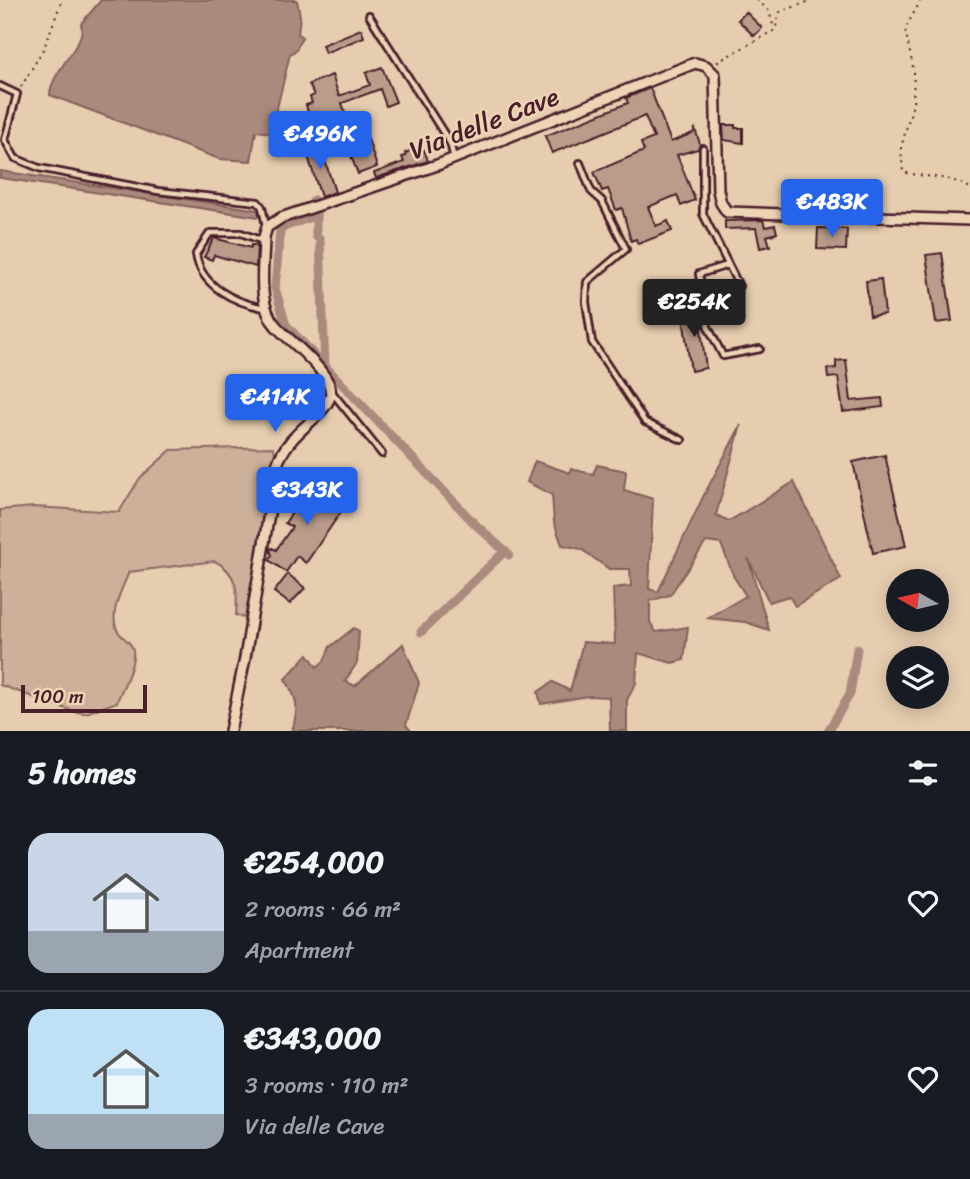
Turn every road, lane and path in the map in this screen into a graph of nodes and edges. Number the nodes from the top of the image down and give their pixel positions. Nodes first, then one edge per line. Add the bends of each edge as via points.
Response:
1 (62, 0) edge
2 (757, 0) edge
3 (813, 0) edge
4 (921, 0) edge
5 (369, 15) dead end
6 (775, 30) junction
7 (706, 66) junction
8 (0, 86) edge
9 (17, 94) junction
10 (703, 148) dead end
11 (454, 159) junction
12 (580, 163) dead end
13 (970, 188) edge
14 (970, 220) edge
15 (267, 227) junction
16 (264, 241) junction
17 (728, 265) junction
18 (739, 286) dead end
19 (265, 309) junction
20 (760, 349) dead end
21 (330, 390) junction
22 (682, 440) dead end
23 (382, 454) dead end
24 (230, 731) edge

1 - 9 path via 44,48
2 - 6 path via 769,11
3 - 6 path via 780,12
4 - 13 path via 905,29 914,72 913,104 901,148 903,172 953,178
5 - 11 lane via 450,143
6 - 7 path
7 - 11 street, Via delle Cave via 695,63
7 - 14 street via 715,75 718,190 727,212
8 - 9 lane
9 - 15 lane via 5,140 15,158 39,168 158,191 258,202
10 - 17 lane via 703,214
11 - 15 street, Via delle Cave
12 - 22 lane via 591,191 602,201 626,249 587,282 592,342 645,422
15 - 16 street
16 - 19 street
16 - 19 lane via 241,233 210,233 196,254 198,270 210,284
17 - 18 lane
17 - 20 lane via 699,274 708,327 723,356
19 - 21 street via 274,325 326,378
21 - 23 lane
21 - 24 street via 329,399 282,450 276,465

